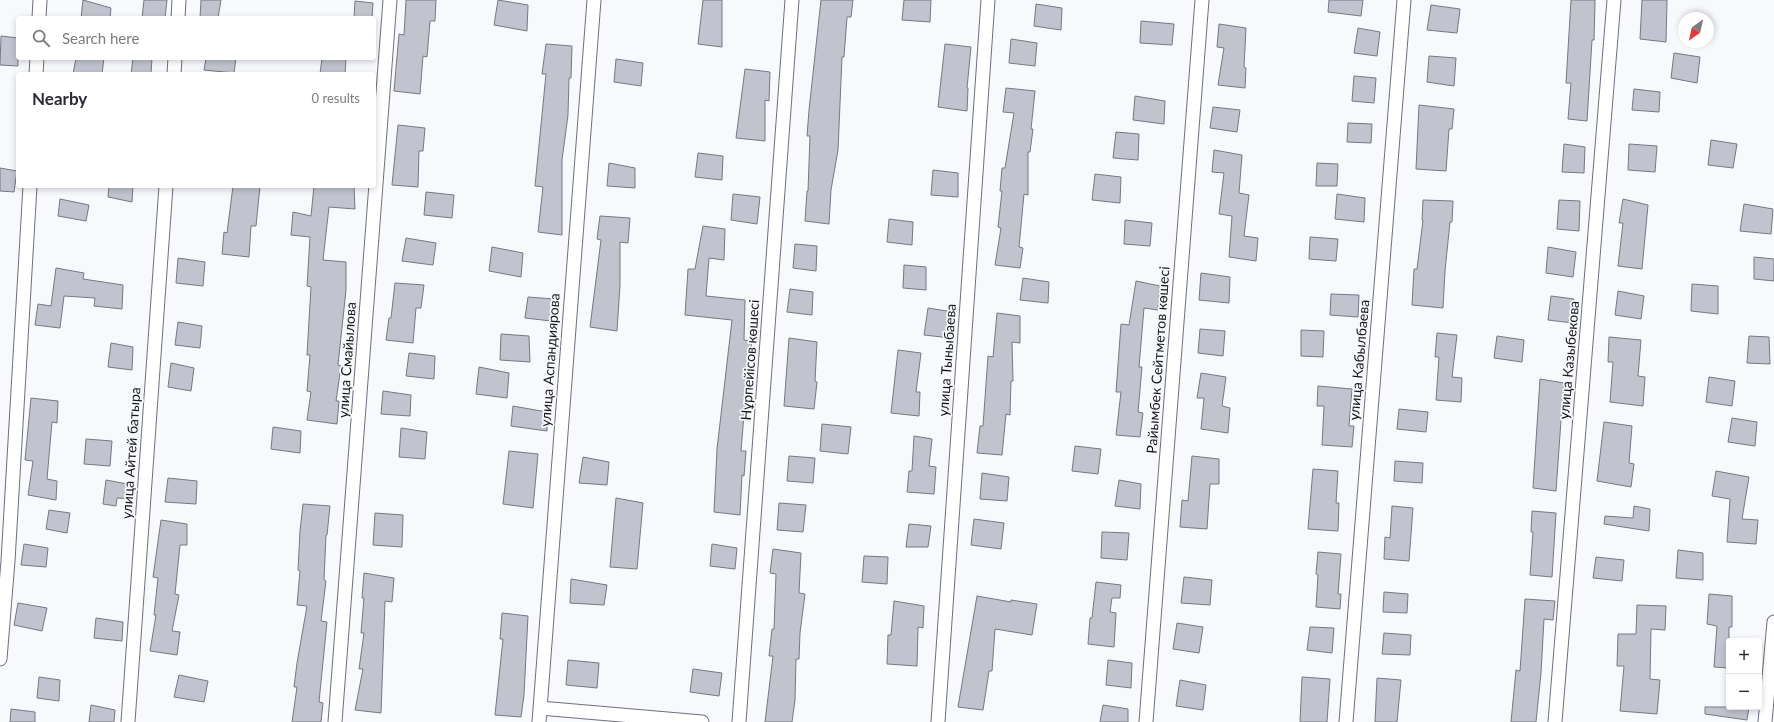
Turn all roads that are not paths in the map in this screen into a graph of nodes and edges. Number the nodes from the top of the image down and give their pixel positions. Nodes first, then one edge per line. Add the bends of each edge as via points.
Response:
1 (40, 0) edge
2 (179, 0) edge
3 (390, 0) edge
4 (594, 0) edge
5 (792, 0) edge
6 (988, 0) edge
7 (1202, 0) edge
8 (1404, 0) edge
9 (1614, 0) edge
10 (40, 16) edge
11 (178, 16) edge
12 (37, 60) edge
13 (175, 60) edge
14 (36, 72) edge
15 (174, 72) edge
16 (376, 184) edge
17 (30, 188) edge
18 (166, 188) edge
19 (376, 188) edge
20 (1774, 622) edge
21 (0, 659) edge
22 (540, 708) junction
23 (128, 722) edge
24 (335, 722) edge
25 (539, 722) edge
26 (702, 722) edge
27 (739, 722) edge
28 (938, 722) edge
29 (1146, 722) edge
30 (1346, 722) edge
31 (1556, 722) edge
32 (1765, 722) edge

1 - 10 street
2 - 11 street
3 - 16 street, улица Смайылова
4 - 22 street, улица Аспандиярова
5 - 27 street, Нұрпейісов көшесі
6 - 28 street, улица Тыныбаева
7 - 29 street, Райымбек Сейтметов көшесі
8 - 30 street, улица Кабылбаева
9 - 31 street, улица Казыбекова
12 - 14 street
13 - 15 street
17 - 21 street
18 - 23 street, улица Айтей батыра
19 - 24 street, улица Смайылова
20 - 32 street
22 - 25 street, улица Аспандиярова
22 - 26 street

